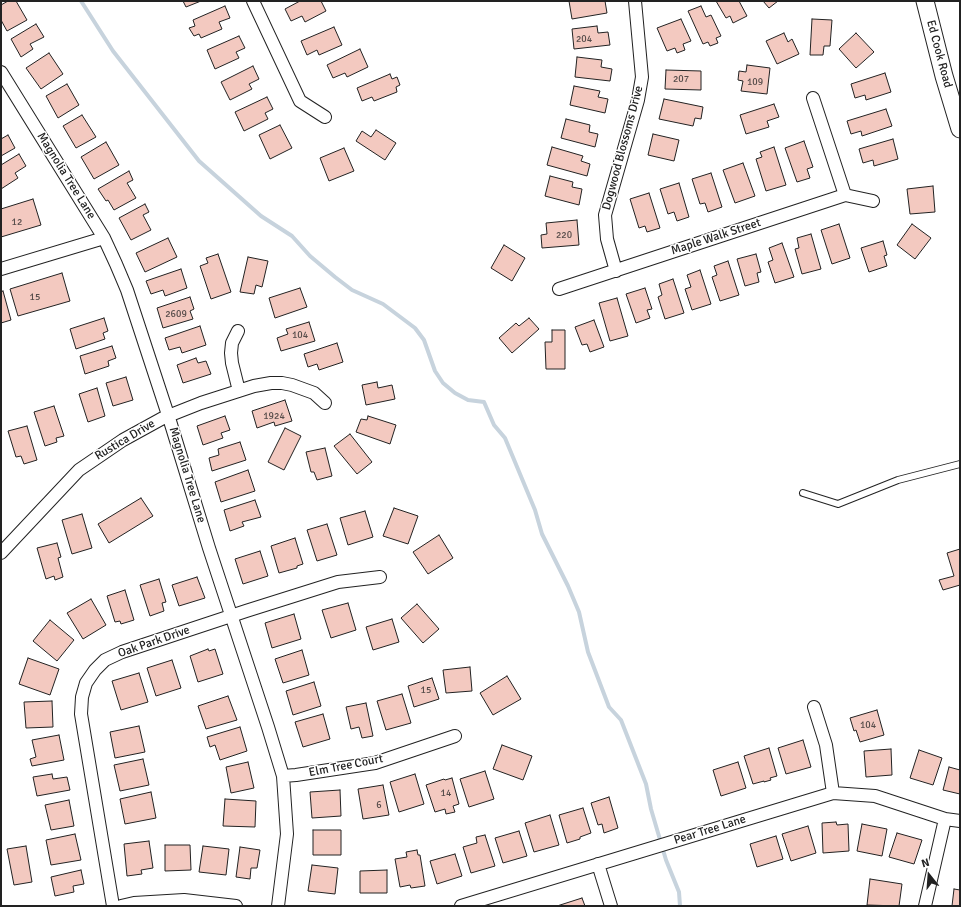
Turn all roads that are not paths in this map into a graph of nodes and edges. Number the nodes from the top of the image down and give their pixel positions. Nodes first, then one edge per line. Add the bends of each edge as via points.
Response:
1 (253, 1) edge
2 (925, 1) edge
3 (639, 2) edge
4 (1, 72) edge
5 (813, 98) dead end
6 (325, 117) dead end
7 (960, 129) edge
8 (845, 195) junction
9 (873, 201) dead end
10 (104, 238) junction
11 (1, 269) edge
12 (616, 271) junction
13 (559, 289) dead end
14 (238, 331) dead end
15 (239, 391) junction
16 (325, 403) dead end
17 (168, 416) junction
18 (960, 464) edge
19 (803, 493) dead end
20 (1, 553) edge
21 (380, 577) dead end
22 (232, 616) junction
23 (814, 707) dead end
24 (455, 736) dead end
25 (283, 776) junction
26 (833, 793) junction
27 (945, 819) junction
28 (960, 821) edge
29 (598, 864) junction
30 (113, 906) edge
31 (121, 906) edge
32 (236, 906) edge
33 (278, 906) edge
34 (462, 906) edge
35 (611, 906) edge
36 (925, 906) edge

1 - 6 street via 300,101
2 - 7 street, Ed Cook Road
3 - 12 street, Dogwood Blossoms Drive via 642,77 606,215 607,239
4 - 10 street, Magnolia Tree Lane
5 - 8 street
8 - 9 street
8 - 12 street, Maple Walk Street
10 - 11 street
10 - 17 street, Magnolia Tree Lane via 126,290
12 - 13 street, Maple Walk Street
14 - 15 street via 232,343 231,353
15 - 16 street, Rustica Drive via 271,383 292,384 314,393
15 - 17 street, Rustica Drive
17 - 20 street, Rustica Drive via 123,440 79,470
17 - 22 street, Magnolia Tree Lane
18 - 19 lane via 898,480 838,504
21 - 22 street, Oak Park Drive via 338,582
22 - 25 street, Magnolia Tree Lane
22 - 30 street, Oak Park Drive via 105,660 86,683 81,714
23 - 26 street via 826,745
24 - 25 street, Elm Tree Court via 375,762
25 - 33 street, Magnolia Tree Lane via 287,834
26 - 27 street, Pear Tree Lane via 875,796
26 - 29 street, Pear Tree Lane
27 - 28 street, Pear Tree Lane
27 - 36 street
29 - 34 street, Pear Tree Lane
29 - 35 street
31 - 32 street via 184,900

